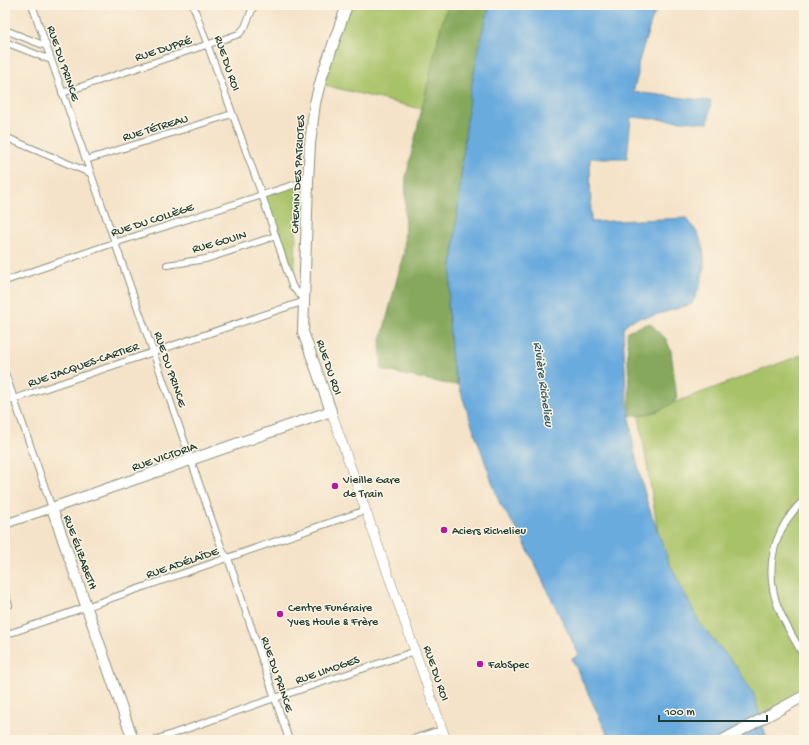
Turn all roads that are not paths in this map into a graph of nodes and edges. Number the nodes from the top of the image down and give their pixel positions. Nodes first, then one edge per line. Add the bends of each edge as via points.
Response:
1 (32, 5) edge
2 (193, 5) edge
3 (254, 5) edge
4 (348, 5) edge
5 (5, 30) edge
6 (5, 42) edge
7 (207, 45) junction
8 (46, 46) junction
9 (51, 60) junction
10 (62, 93) junction
11 (232, 114) junction
12 (5, 137) edge
13 (86, 160) junction
14 (90, 172) junction
15 (308, 182) junction
16 (262, 195) junction
17 (276, 236) junction
18 (115, 243) junction
19 (167, 265) dead end
20 (5, 281) edge
21 (305, 301) junction
22 (153, 352) junction
23 (5, 373) edge
24 (14, 399) junction
25 (5, 402) edge
26 (331, 411) junction
27 (191, 460) junction
28 (804, 500) edge
29 (52, 508) junction
30 (366, 510) junction
31 (5, 524) edge
32 (228, 558) junction
33 (5, 594) edge
34 (9, 605) dead end
35 (86, 607) junction
36 (5, 635) edge
37 (416, 651) junction
38 (804, 657) edge
39 (804, 696) edge
40 (274, 699) junction
41 (443, 731) junction
42 (133, 740) edge
43 (155, 740) edge
44 (289, 740) edge
45 (410, 740) edge
46 (446, 740) edge
47 (723, 740) edge

1 - 8 street, RUE DU PRINCE
2 - 7 street, RUE DU ROI
3 - 7 street, RUE DUPRÉ via 239,34
4 - 15 main road, CHEMIN DES PATRIOTES via 314,103
5 - 8 street
6 - 9 street
7 - 10 street, RUE DUPRÉ
7 - 11 street, RUE DU ROI
8 - 9 street, RUE DU PRINCE
9 - 10 street, RUE DU PRINCE
10 - 13 street, RUE DU PRINCE
11 - 13 street, RUE TÉTREAU
11 - 16 street, RUE DU ROI
12 - 14 street
13 - 14 street, RUE DU PRINCE
14 - 18 street, RUE DU PRINCE
15 - 16 street, RUE DU COLLÈGE
15 - 21 main road, CHEMIN DES PATRIOTES
16 - 17 street, RUE DU ROI
16 - 18 street, RUE DU COLLÈGE
17 - 19 street, RUE GOUIN via 206,259
17 - 21 street, RUE DU ROI via 292,286
18 - 20 street, RUE DU COLLÈGE
18 - 22 street, RUE DU PRINCE
21 - 22 street, RUE JACQUES-CARTIER
21 - 26 main road, RUE DU ROI via 304,332
22 - 24 street, RUE JACQUES-CARTIER
22 - 27 street, RUE DU PRINCE
23 - 24 street, RUE ÉLIZABETH
24 - 25 street, RUE JACQUES-CARTIER
24 - 29 street, RUE ÉLIZABETH
26 - 27 main road, RUE VICTORIA
26 - 30 main road, RUE DU ROI
27 - 29 main road, RUE VICTORIA
27 - 32 street, RUE DU PRINCE via 223,552
28 - 38 street via 790,515 780,532 772,567 773,590 777,603
29 - 31 street, RUE VICTORIA
29 - 35 main road, RUE ÉLIZABETH
30 - 32 street, RUE ADÉLAÏDE
30 - 37 main road, RUE DU ROI
32 - 35 street, RUE ADÉLAÏDE
32 - 40 street, RUE DU PRINCE
33 - 34 street
35 - 36 street, RUE ADÉLAÏDE
35 - 42 main road, RUE ÉLIZABETH
37 - 40 street, RUE LIMOGES
37 - 41 main road, RUE DU ROI
39 - 47 main road
40 - 43 street, RUE LIMOGES
40 - 44 street, RUE DU PRINCE
41 - 45 street
41 - 46 main road, RUE DU ROI

